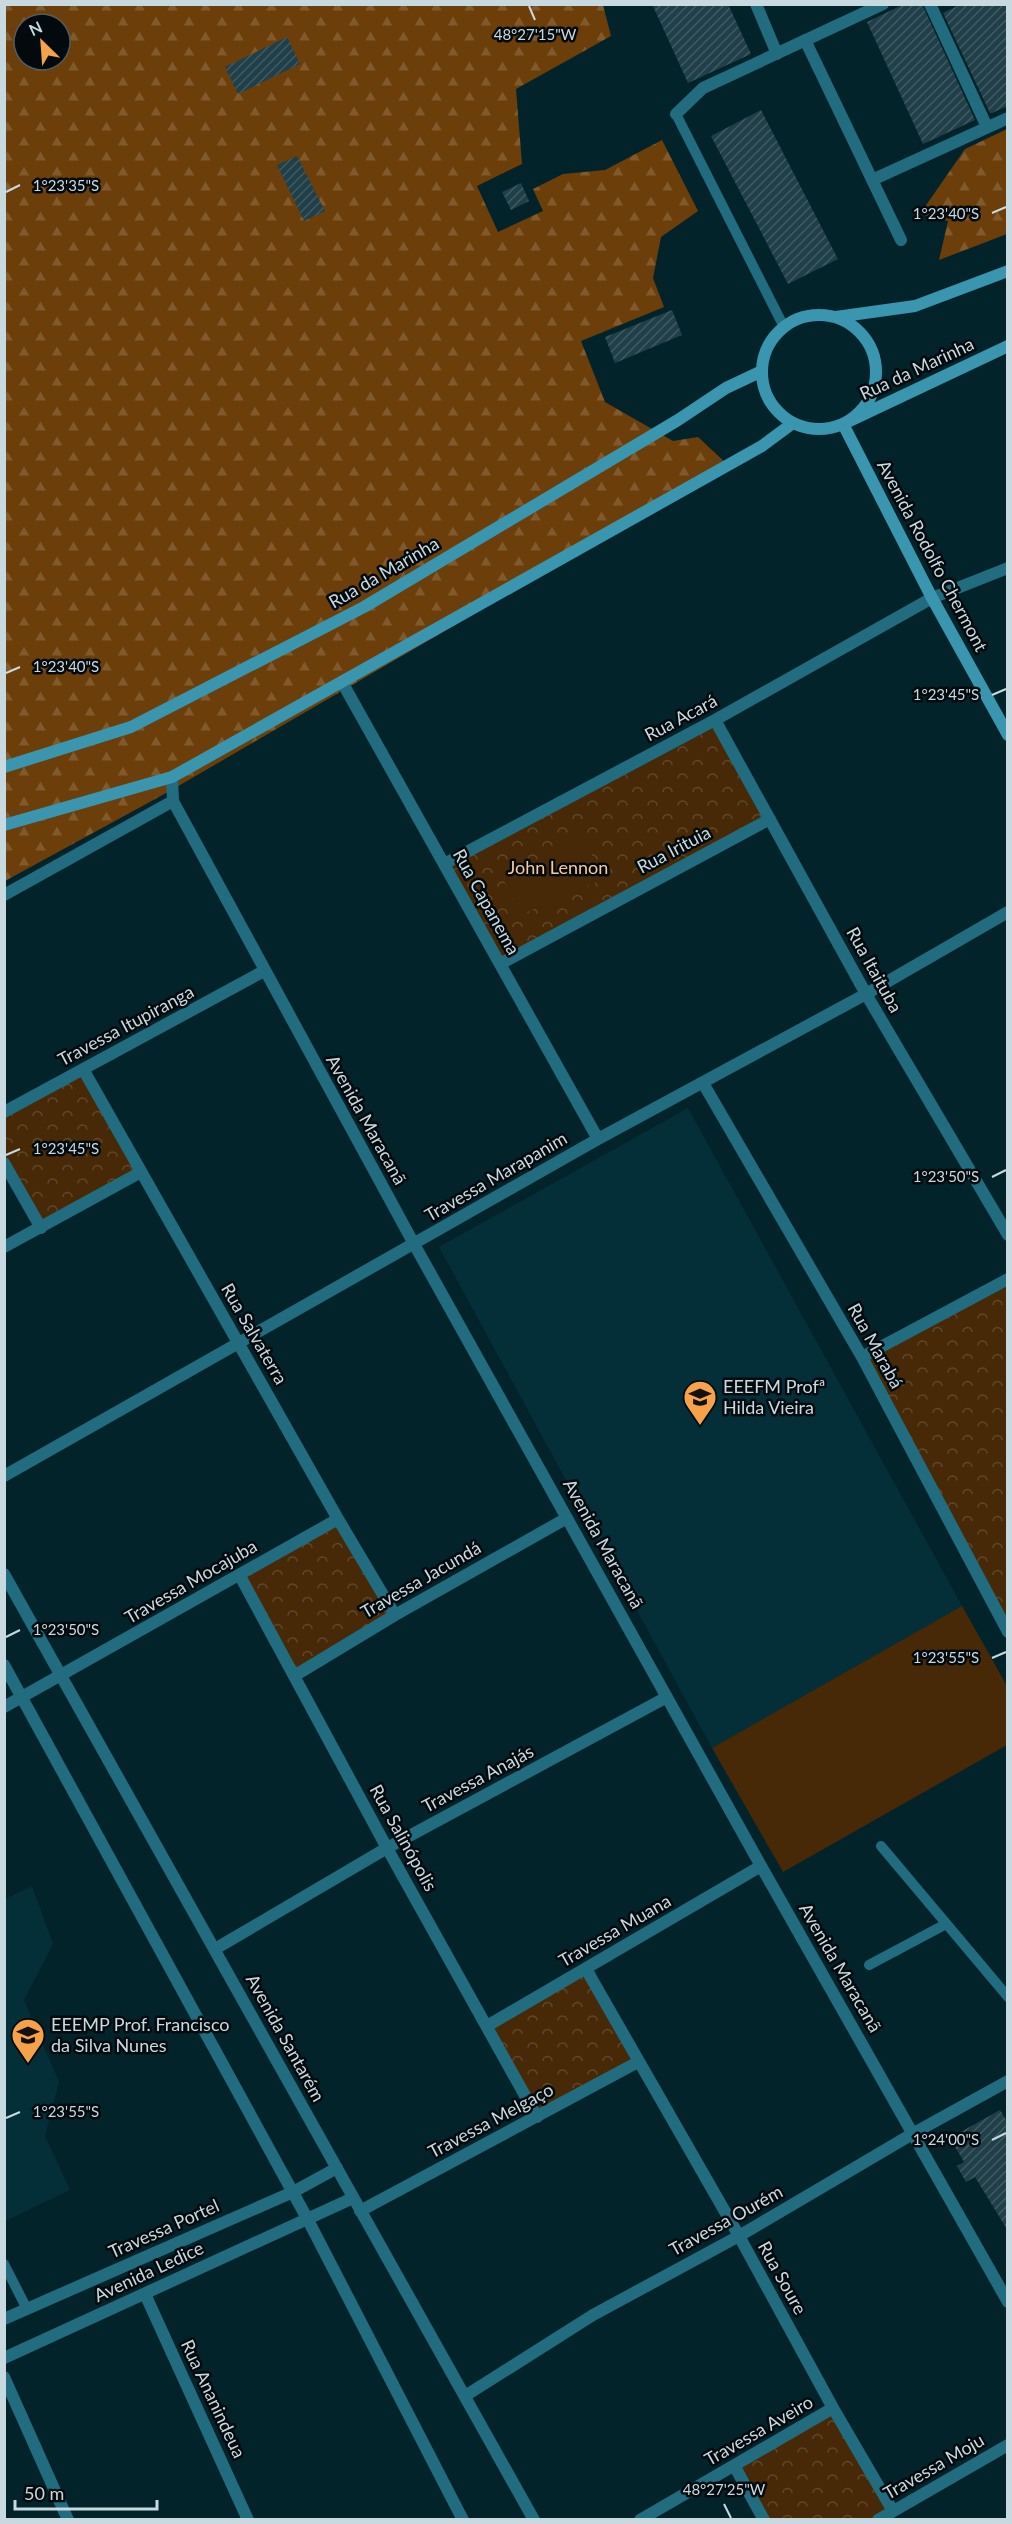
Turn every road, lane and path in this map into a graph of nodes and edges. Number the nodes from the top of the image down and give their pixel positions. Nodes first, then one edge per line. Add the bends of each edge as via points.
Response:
1 (756, 4) edge
2 (883, 4) edge
3 (930, 4) edge
4 (806, 40) junction
5 (777, 54) junction
6 (675, 114) joint
7 (1008, 118) edge
8 (987, 127) junction
9 (872, 180) junction
10 (901, 240) dead end
11 (1008, 271) edge
12 (833, 317) junction
13 (784, 327) junction
14 (1008, 346) edge
15 (762, 371) junction
16 (793, 423) junction
17 (843, 424) junction
18 (1008, 568) edge
19 (932, 598) junction
20 (342, 682) junction
21 (715, 720) junction
22 (1008, 735) edge
23 (4, 767) edge
24 (172, 777) junction
25 (172, 801) junction
26 (770, 819) junction
27 (4, 825) edge
28 (444, 864) junction
29 (4, 895) edge
30 (1008, 912) edge
31 (500, 964) junction
32 (264, 971) junction
33 (866, 993) junction
34 (83, 1069) junction
35 (703, 1083) junction
36 (4, 1112) edge
37 (598, 1139) junction
38 (4, 1163) edge
39 (141, 1172) junction
40 (41, 1228) junction
41 (1008, 1235) edge
42 (414, 1244) junction
43 (4, 1247) edge
44 (1008, 1279) edge
45 (238, 1343) junction
46 (862, 1357) junction
47 (4, 1476) edge
48 (567, 1518) junction
49 (338, 1519) junction
50 (4, 1574) edge
51 (240, 1576) junction
52 (395, 1615) junction
53 (1008, 1632) edge
54 (4, 1665) edge
55 (62, 1676) junction
56 (294, 1676) junction
57 (667, 1697) junction
58 (24, 1698) junction
59 (7, 1703) edge
60 (881, 1846) dead end
61 (387, 1848) junction
62 (760, 1866) junction
63 (946, 1924) junction
64 (215, 1949) junction
65 (869, 1965) dead end
66 (586, 1969) junction
67 (1008, 1997) edge
68 (487, 2026) junction
69 (638, 2062) junction
70 (1008, 2081) edge
71 (537, 2117) junction
72 (914, 2133) junction
73 (337, 2168) junction
74 (293, 2192) junction
75 (353, 2198) junction
76 (360, 2211) junction
77 (308, 2220) junction
78 (739, 2236) junction
79 (4, 2264) edge
80 (144, 2294) junction
81 (1008, 2302) edge
82 (27, 2309) junction
83 (4, 2319) edge
84 (4, 2358) edge
85 (4, 2377) edge
86 (465, 2396) junction
87 (833, 2409) junction
88 (1008, 2445) edge
89 (735, 2467) junction
90 (893, 2511) junction
91 (68, 2520) edge
92 (248, 2520) edge
93 (463, 2520) edge
94 (534, 2520) edge
95 (640, 2520) edge
96 (764, 2520) edge
97 (878, 2520) edge

1 - 5 street
2 - 4 street
3 - 8 street
4 - 5 street
4 - 9 street
5 - 6 street via 703,88
6 - 13 lane
7 - 8 street
8 - 9 street
9 - 10 street
11 - 12 main road via 915,306
12 - 13 main road via 808,317
12 - 17 main road via 856,328 875,361 870,398 863,409
13 - 15 main road via 768,347
14 - 17 main road, Rua da Marinha
15 - 16 main road via 773,407
15 - 23 main road, Rua da Marinha via 726,388 364,607 131,727
16 - 17 main road via 818,429
16 - 20 main road via 762,446
17 - 19 main road, Avenida Rodolfo Chermont
18 - 19 street, Rua Acará
19 - 21 street, Rua Acará
19 - 22 main road, Avenida Rodolfo Chermont
20 - 24 main road
20 - 28 street, Rua Capanema
21 - 26 street, Rua Itaituba
21 - 28 street, Rua Acará
24 - 25 street
24 - 27 main road
25 - 29 street
25 - 32 street, Avenida Maracanã
26 - 31 street, Rua Irituia
26 - 33 street, Rua Itaituba
28 - 31 street, Rua Capanema
30 - 33 street, Travessa Marapanim
31 - 37 street, Rua Capanema
32 - 34 street, Travessa Itupiranga
32 - 42 street, Avenida Maracanã
33 - 35 street, Travessa Marapanim
33 - 41 street, Rua Itaituba
34 - 36 street, Travessa Itupiranga
34 - 39 street, Rua Salvaterra
35 - 37 street, Travessa Marapanim
35 - 46 street, Rua Marabá
37 - 42 street, Travessa Marapanim
38 - 40 street
39 - 40 street
39 - 45 street, Rua Salvaterra
40 - 43 street
42 - 45 street, Travessa Marapanim
42 - 48 street, Avenida Maracanã
44 - 46 street
45 - 47 street, Travessa Marapanim
45 - 49 street, Rua Salvaterra
46 - 53 street, Rua Marabá
48 - 52 street, Travessa Jacundá
48 - 57 street, Avenida Maracanã
49 - 51 street, Travessa Mocajuba
49 - 52 street, Rua Salvaterra
50 - 55 street, Avenida Santarém
51 - 55 street, Travessa Mocajuba
51 - 56 street, Rua Salinópolis
52 - 56 street, Travessa Jacundá
54 - 58 street
55 - 58 street, Travessa Mocajuba
55 - 64 street, Avenida Santarém
56 - 61 street, Rua Salinópolis
57 - 61 street, Travessa Anajás
57 - 62 street, Avenida Maracanã
58 - 59 street, Travessa Mocajuba
58 - 74 street
60 - 63 lane
61 - 64 street, Travessa Anajás
61 - 68 street, Rua Salinópolis
62 - 66 street, Travessa Muana
62 - 72 street, Avenida Maracanã
63 - 65 lane
63 - 67 lane
64 - 73 street, Avenida Santarém
66 - 68 street, Travessa Muana
66 - 69 street, Rua Soure
68 - 71 street, Rua Salinópolis
69 - 71 street, Travessa Melgaço
69 - 78 street, Rua Soure
70 - 72 street, Travessa Ourém
71 - 76 street, Travessa Melgaço
72 - 78 street, Travessa Ourém
72 - 81 street, Avenida Maracanã
73 - 74 street, Travessa Portel
73 - 75 street, Avenida Santarém
74 - 77 street
74 - 82 street, Travessa Portel
75 - 76 street, Avenida Santarém
75 - 77 street
76 - 86 street, Avenida Santarém
77 - 80 street, Avenida Ledice
77 - 93 street
78 - 86 street, Travessa Ourém via 593,2315
78 - 87 street, Rua Soure
79 - 82 lane
80 - 84 street, Avenida Ledice
80 - 92 street, Rua Ananindeua
82 - 83 street, Travessa Portel
85 - 91 street
86 - 94 street, Avenida Santarém
87 - 89 street, Travessa Aveiro
87 - 90 street, Rua Soure
88 - 90 street, Travessa Moju
89 - 95 street, Travessa Aveiro
89 - 96 street
90 - 97 street, Travessa Moju

